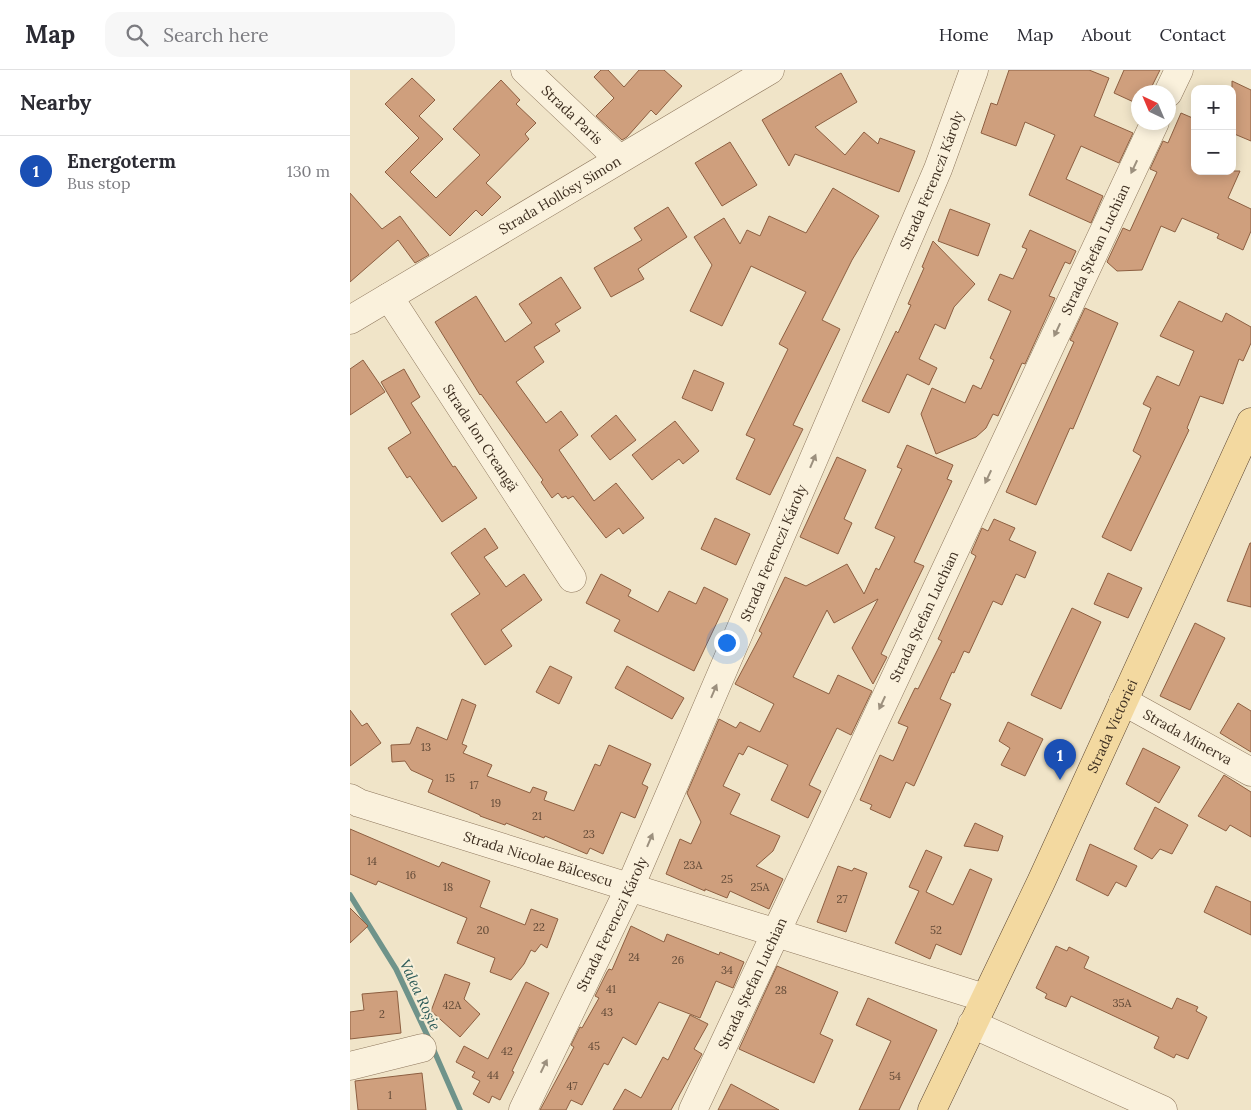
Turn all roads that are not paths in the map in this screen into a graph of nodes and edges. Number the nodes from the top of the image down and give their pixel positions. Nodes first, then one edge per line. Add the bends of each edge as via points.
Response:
1 (525, 70) edge
2 (770, 70) edge
3 (974, 70) edge
4 (1179, 70) edge
5 (1172, 85) edge
6 (1150, 130) edge
7 (619, 159) junction
8 (389, 297) junction
9 (350, 320) edge
10 (1251, 422) edge
11 (572, 578) dead end
12 (1123, 702) junction
13 (1251, 772) edge
14 (350, 798) edge
15 (630, 887) junction
16 (775, 933) junction
17 (985, 998) junction
18 (972, 1024) junction
19 (422, 1048) dead end
20 (350, 1066) edge
21 (523, 1110) edge
22 (692, 1110) edge
23 (932, 1110) edge
24 (1163, 1110) edge

1 - 7 street, Strada Paris
2 - 7 street, Strada Hollósy Simon
15 -> 3 street, Strada Ferenczi Károly via 938,169
4 - 5 street
6 -> 16 street, Strada Ștefan Luchian
7 - 8 street, Strada Hollósy Simon
8 - 9 street, Strada Hollósy Simon
8 - 11 street, Strada Ion Creangă
10 - 12 main road, Strada Victoriei
12 - 13 street, Strada Minerva
12 - 17 main road, Strada Victoriei
14 - 15 street, Strada Nicolae Bălcescu
15 - 16 street, Strada Nicolae Bălcescu
21 -> 15 street, Strada Ferenczi Károly
16 - 17 street, Strada Nicolae Bălcescu
16 - 22 street, Strada Ștefan Luchian
17 - 18 main road, Strada Victoriei
18 - 23 main road, Strada Victoriei
18 - 24 street
19 - 20 street

